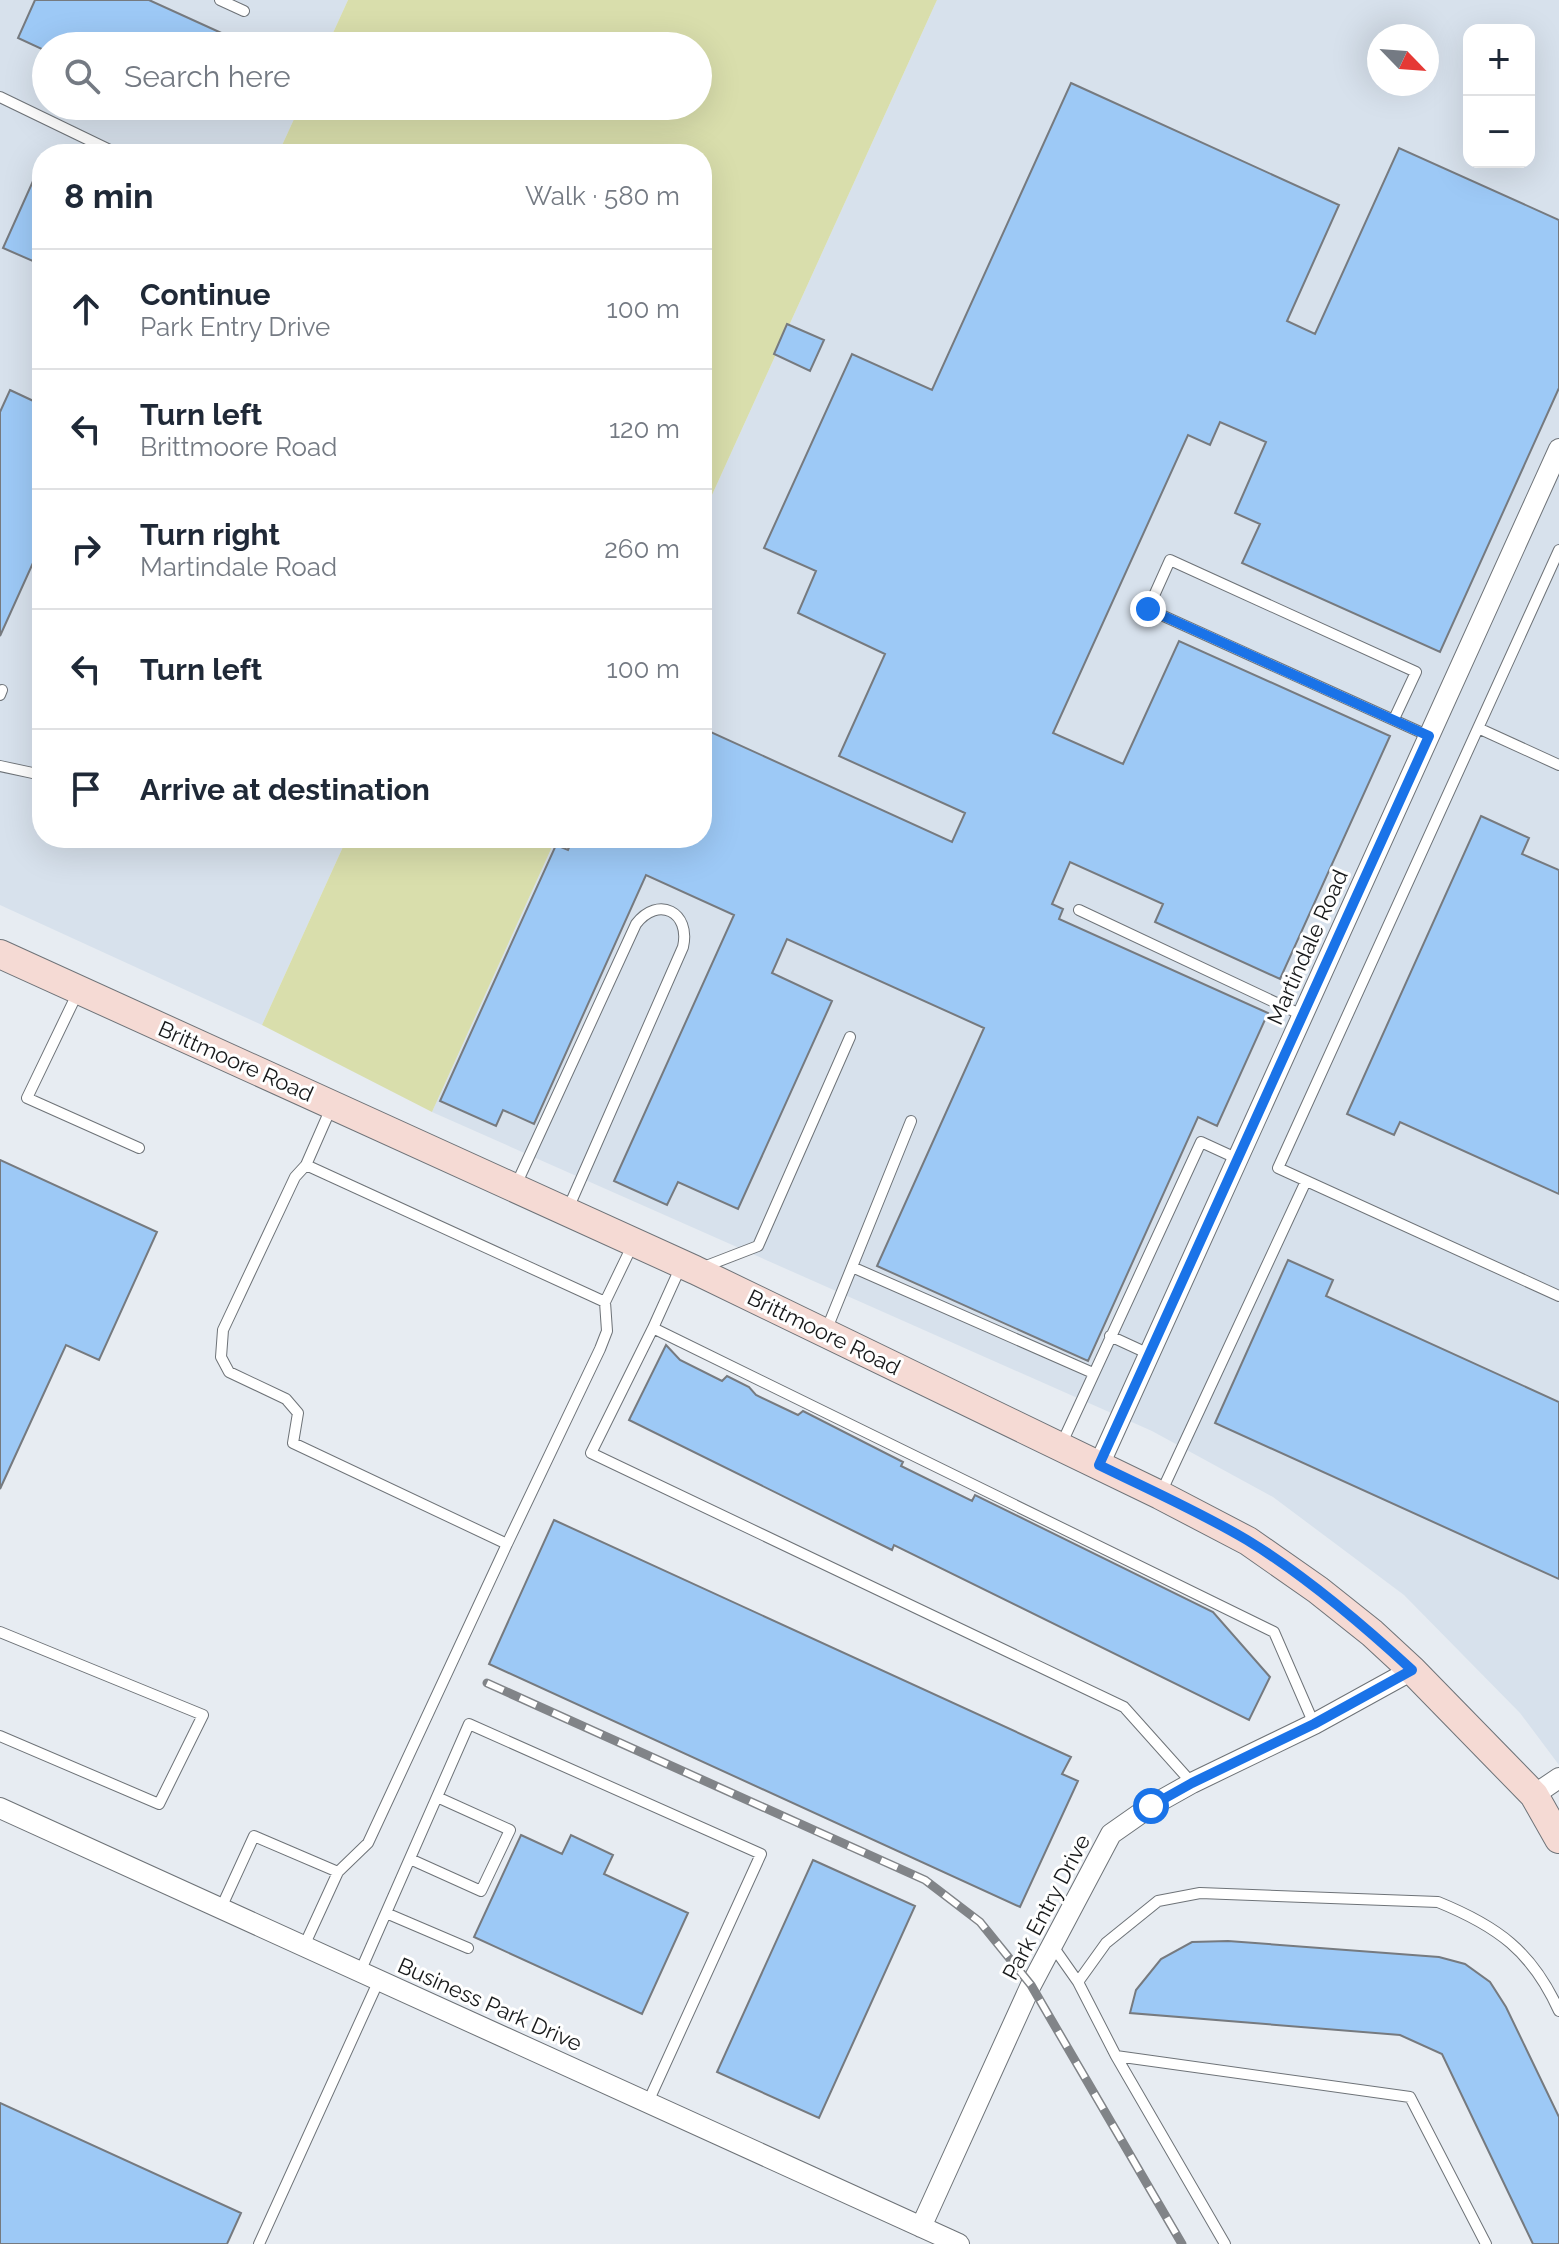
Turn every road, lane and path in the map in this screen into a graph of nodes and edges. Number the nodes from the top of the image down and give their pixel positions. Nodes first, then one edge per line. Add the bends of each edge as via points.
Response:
1 (220, 0) edge
2 (244, 11) dead end
3 (0, 97) edge
4 (32, 112) edge
5 (48, 120) edge
6 (97, 144) edge
7 (1559, 449) edge
8 (1559, 550) edge
9 (1394, 719) junction
10 (1478, 728) junction
11 (1429, 736) junction
12 (1559, 765) edge
13 (0, 766) edge
14 (32, 773) edge
15 (1079, 910) dead end
16 (0, 954) edge
17 (79, 990) junction
18 (1302, 1015) junction
19 (850, 1037) dead end
20 (333, 1105) junction
21 (911, 1121) dead end
22 (139, 1148) dead end
23 (1238, 1159) junction
24 (306, 1165) junction
25 (1306, 1181) junction
26 (515, 1187) junction
27 (567, 1211) junction
28 (634, 1242) junction
29 (688, 1267) junction
30 (852, 1267) junction
31 (1559, 1296) edge
32 (605, 1302) junction
33 (653, 1328) junction
34 (825, 1333) junction
35 (1110, 1336) junction
36 (1149, 1354) junction
37 (1093, 1373) junction
38 (1061, 1447) junction
39 (1099, 1465) junction
40 (1160, 1495) junction
41 (507, 1544) junction
42 (0, 1632) edge
43 (1412, 1670) junction
44 (1314, 1724) junction
45 (0, 1736) edge
46 (1559, 1778) edge
47 (1192, 1783) junction
48 (1534, 1795) junction
49 (437, 1797) junction
50 (0, 1808) edge
51 (1559, 1839) edge
52 (410, 1859) junction
53 (338, 1872) junction
54 (221, 1908) junction
55 (386, 1913) junction
56 (1052, 1945) junction
57 (304, 1946) junction
58 (468, 1948) dead end
59 (370, 1976) junction
60 (1078, 1982) junction
61 (1559, 2011) edge
62 (1116, 2056) junction
63 (648, 2102) junction
64 (921, 2227) junction
65 (259, 2244) edge
66 (959, 2244) edge
67 (1225, 2244) edge
68 (1486, 2244) edge

1 - 2 lane
3 - 4 lane
5 - 6 lane
7 - 11 street, Martindale Road
8 - 10 lane
9 - 9 lane via 1416,672 1170,560 1148,609
9 - 11 lane
10 - 12 lane
10 - 25 lane via 1278,1168
11 - 18 street, Martindale Road
13 - 14 lane
15 - 18 lane
16 - 17 main road, Brittmoore Road
17 - 20 main road, Brittmoore Road
17 - 22 lane via 27,1098
18 - 23 street, Martindale Road
19 - 29 lane via 758,1246
20 - 24 lane
20 - 26 main road, Brittmoore Road
21 - 30 lane
23 - 35 lane via 1201,1142
23 - 36 street, Martindale Road
24 - 32 lane
24 - 41 lane via 295,1177 223,1330 225,1365 229,1372 286,1399 298,1413 293,1443
25 - 31 lane
25 - 40 lane
26 - 27 main road, Brittmoore Road
26 - 27 lane via 636,924 656,908 671,911 683,922 683,947
27 - 28 main road, Brittmoore Road
28 - 29 main road, Brittmoore Road
28 - 32 lane
29 - 33 lane
29 - 34 main road, Brittmoore Road
30 - 34 lane
30 - 37 lane
32 - 41 lane via 607,1331 600,1349
33 - 44 lane via 1274,1632
33 - 47 lane via 591,1453 1124,1707
34 - 38 main road, Brittmoore Road
35 - 36 lane
35 - 37 lane
36 - 39 street, Martindale Road
37 - 38 lane
38 - 39 main road, Brittmoore Road
39 - 40 main road, Brittmoore Road
40 - 43 main road, Brittmoore Road via 1248,1541 1318,1590
41 - 53 lane via 368,1843
42 - 45 lane via 203,1715 159,1804
43 - 44 street, Park Entry Drive
43 - 48 main road, Brittmoore Road
44 - 47 street, Park Entry Drive
46 - 48 street
47 - 56 street, Park Entry Drive via 1111,1834
48 - 51 main road, Brittmoore Road
49 - 52 lane
49 - 52 lane via 510,1830 481,1891
49 - 63 lane via 469,1724 761,1854
50 - 54 street, Business Park Drive
52 - 55 lane
53 - 54 lane via 254,1836
53 - 57 lane
54 - 57 street, Business Park Drive
55 - 58 lane
55 - 59 lane
56 - 60 lane
56 - 64 street, Park Entry Drive
57 - 59 street, Business Park Drive
59 - 63 street, Business Park Drive
59 - 65 lane
60 - 61 lane via 1106,1943 1158,1901 1200,1893 1438,1902 1511,1941 1547,1985
60 - 62 lane
62 - 67 lane
62 - 68 lane via 1410,2097
63 - 64 street, Business Park Drive
64 - 66 street, Business Park Drive

